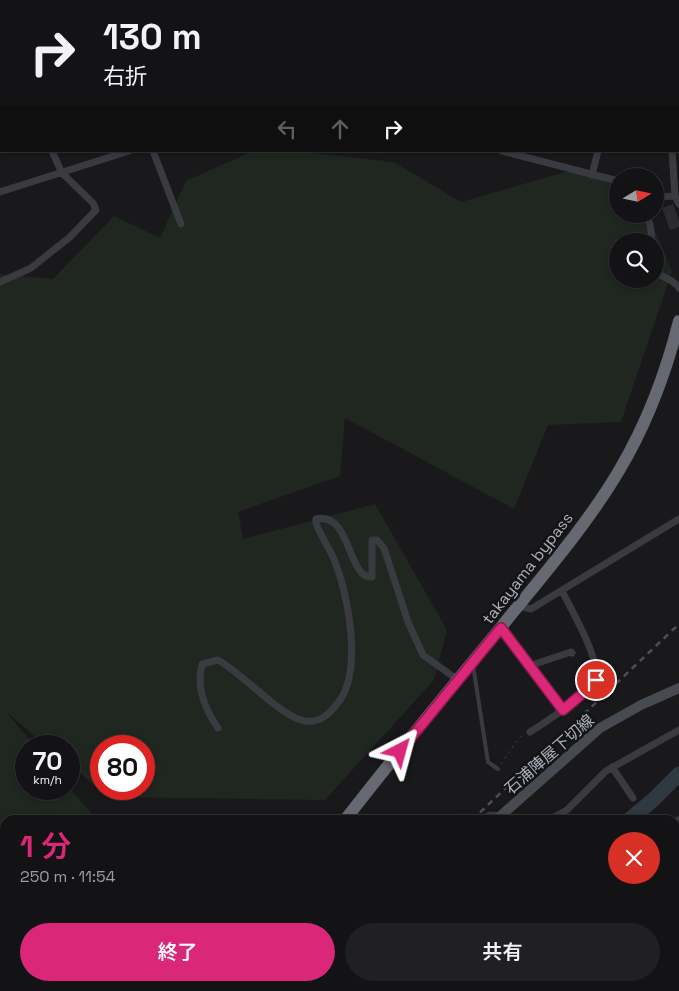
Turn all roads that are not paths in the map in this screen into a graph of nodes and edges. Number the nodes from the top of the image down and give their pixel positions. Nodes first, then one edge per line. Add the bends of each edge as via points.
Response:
1 (52, 152) edge
2 (126, 152) edge
3 (153, 152) edge
4 (506, 152) edge
5 (598, 152) edge
6 (672, 152) edge
7 (62, 173) junction
8 (592, 175) junction
9 (609, 179) edge
10 (0, 192) edge
11 (676, 196) junction
12 (664, 197) edge
13 (679, 204) edge
14 (181, 224) dead end
15 (664, 277) edge
16 (0, 282) edge
17 (679, 288) edge
18 (679, 321) edge
19 (679, 520) edge
20 (562, 591) junction
21 (518, 606) junction
22 (501, 628) junction
23 (572, 653) dead end
24 (473, 662) junction
25 (528, 666) junction
26 (458, 680) junction
27 (679, 689) edge
28 (563, 710) junction
29 (218, 728) dead end
30 (679, 730) edge
31 (530, 732) road end
32 (612, 767) junction
33 (498, 769) road end
34 (633, 798) dead end
35 (354, 808) junction
36 (345, 815) edge
37 (349, 815) edge
38 (501, 815) edge
39 (558, 815) edge

1 - 7 street
2 - 7 street
3 - 14 street
4 - 8 street
5 - 8 street
6 - 11 street
7 - 10 street
7 - 16 street via 93,203 96,210 31,268
8 - 9 street
11 - 12 street
11 - 13 street
15 - 17 street via 672,279
18 - 21 highway, takayama bypass via 655,398 621,468 592,512
19 - 20 street
20 - 21 street via 531,610
20 - 28 street via 592,654 596,676 589,688
21 - 22 highway, takayama bypass
22 - 24 highway, takayama bypass
22 - 25 street
23 - 25 street
24 - 26 highway, takayama bypass
24 - 33 lane via 488,762
25 - 28 street
26 - 29 street via 423,655 408,622 384,548 377,540 372,540 372,577 362,576 338,528 322,517 316,519 316,523 341,581 351,633 351,670 341,700 323,718 304,721 274,704 218,660 202,664 199,680 203,700
26 - 35 highway, takayama bypass
27 - 38 main road, 石浦陣屋下切線 via 600,728
28 - 31 street
30 - 32 street
32 - 34 street
32 - 39 street
35 - 36 highway
35 - 37 highway

